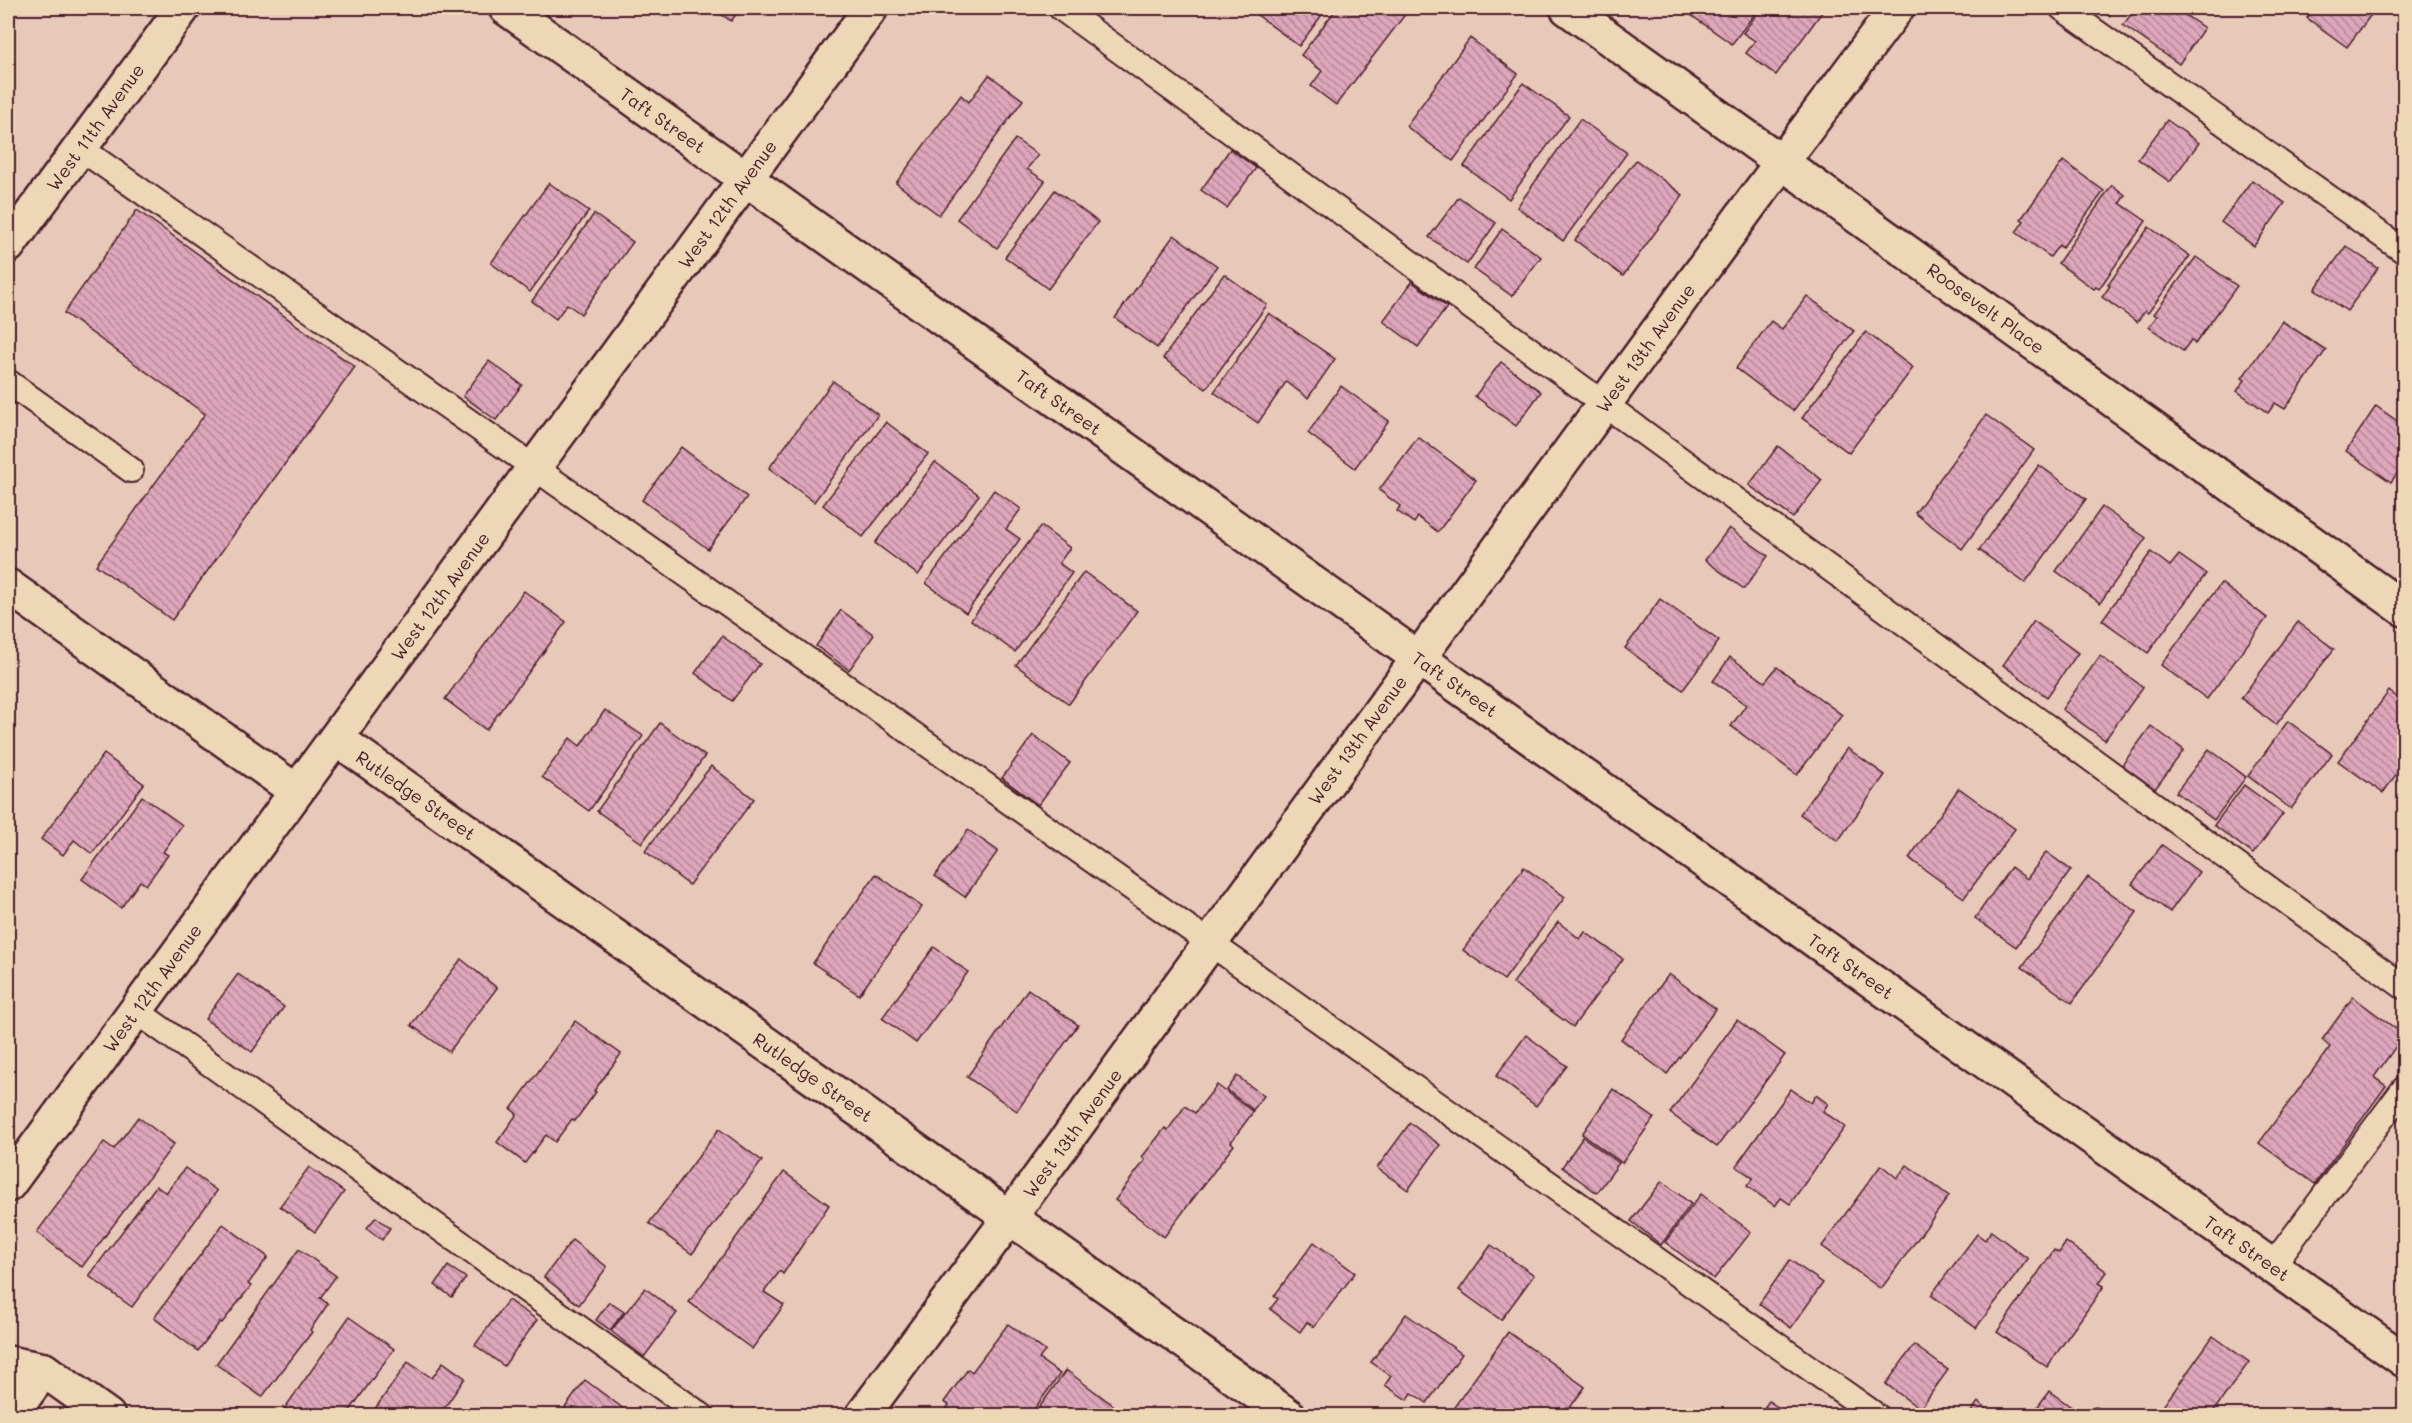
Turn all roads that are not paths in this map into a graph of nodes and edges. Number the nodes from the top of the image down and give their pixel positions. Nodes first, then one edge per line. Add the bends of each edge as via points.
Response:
1 (183, 8) edge
2 (506, 8) edge
3 (871, 8) edge
4 (1061, 8) edge
5 (1567, 8) edge
6 (1897, 8) edge
7 (2062, 8) edge
8 (80, 148) junction
9 (1782, 162) junction
10 (746, 178) junction
11 (8, 246) edge
12 (2404, 251) edge
13 (8, 382) edge
14 (1604, 404) junction
15 (534, 467) junction
16 (132, 470) dead end
17 (8, 586) edge
18 (2404, 609) edge
19 (1417, 657) junction
20 (336, 738) junction
21 (296, 791) junction
22 (1210, 943) junction
23 (2404, 987) edge
24 (135, 1010) junction
25 (2404, 1089) edge
26 (8, 1185) edge
27 (1011, 1217) junction
28 (2272, 1266) junction
29 (2404, 1360) edge
30 (8, 1363) edge
31 (44, 1370) junction
32 (10, 1416) edge
33 (108, 1416) edge
34 (702, 1416) edge
35 (862, 1416) edge
36 (1289, 1416) edge
37 (1876, 1416) edge

1 - 8 street, West 11th Avenue
2 - 10 street, Taft Street
3 - 10 street, West 12th Avenue
4 - 14 lane
5 - 9 street, Roosevelt Place
6 - 9 street, West 13th Avenue
7 - 12 lane
8 - 11 street, West 11th Avenue
8 - 15 lane
9 - 14 street, West 13th Avenue
9 - 18 street, Roosevelt Place
10 - 15 street, West 12th Avenue
10 - 19 street, Taft Street
13 - 16 lane
14 - 19 street, West 13th Avenue
14 - 23 lane
15 - 20 street, West 12th Avenue
15 - 22 lane
17 - 21 street
19 - 22 street, West 13th Avenue
19 - 28 street, Taft Street
20 - 21 street, West 12th Avenue
20 - 27 street, Rutledge Street
21 - 24 street, West 12th Avenue
22 - 27 street, West 13th Avenue
22 - 37 lane
24 - 26 street, West 12th Avenue
24 - 34 lane
25 - 28 lane
27 - 35 street, West 13th Avenue
27 - 36 street, Rutledge Street
28 - 29 street, Taft Street
30 - 31 street
31 - 32 street
31 - 33 street

